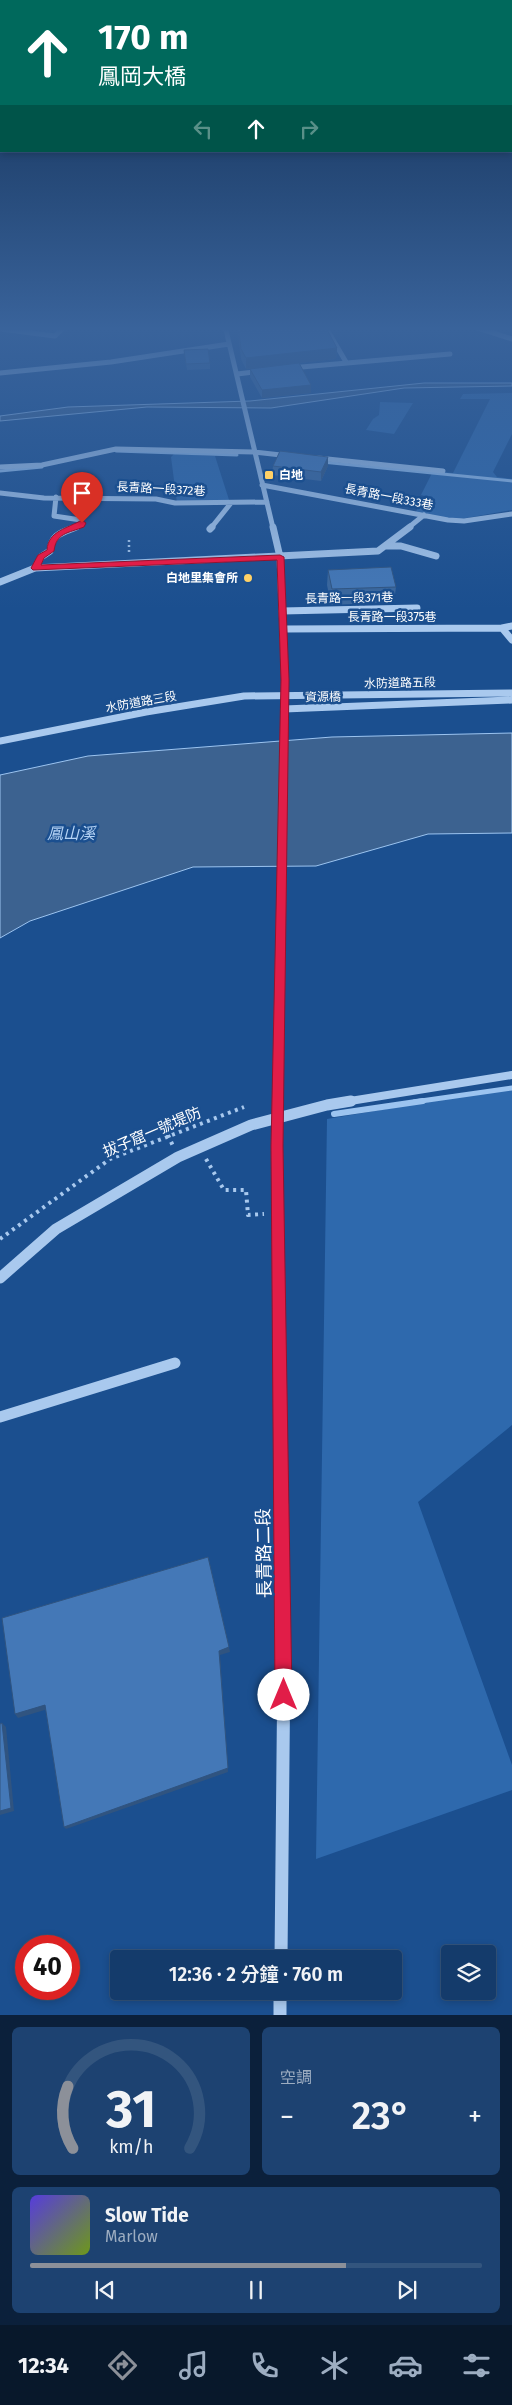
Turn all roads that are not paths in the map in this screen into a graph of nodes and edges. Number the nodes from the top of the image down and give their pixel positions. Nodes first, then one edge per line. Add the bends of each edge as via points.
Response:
1 (246, 420) edge
2 (254, 452) junction
3 (294, 456) edge
4 (314, 458) edge
5 (0, 467) edge
6 (443, 471) dead end
7 (262, 485) junction
8 (0, 493) edge
9 (56, 497) junction
10 (267, 502) junction
11 (231, 503) junction
12 (512, 514) edge
13 (424, 515) junction
14 (210, 529) dead end
15 (387, 546) junction
16 (436, 556) dead end
17 (280, 557) junction
18 (35, 568) junction
19 (0, 582) edge
20 (417, 608) dead end
21 (282, 610) junction
22 (512, 626) edge
23 (502, 628) junction
24 (283, 629) junction
25 (512, 640) edge
26 (512, 693) edge
27 (287, 696) joint
28 (512, 700) edge
29 (284, 709) junction
30 (0, 741) edge
31 (512, 1075) edge
32 (277, 1146) joint
33 (277, 1213) joint
34 (0, 1278) edge
35 (175, 1363) dead end
36 (0, 1417) edge
37 (281, 1950) edge
38 (280, 2000) edge
39 (280, 2015) edge

1 - 2 street
2 - 3 street
2 - 5 street via 116,449 42,465
2 - 7 street
4 - 6 street
7 - 10 street
7 - 13 street, 長青路一段333巷
8 - 9 street, 長青路一段372巷
9 - 11 street, 長青路一段372巷
9 - 18 street via 54,516 81,520 82,523 56,535 51,541 50,551 41,557
10 - 11 street, 長青路一段372巷
10 - 17 street
11 - 14 street
12 - 13 street, 長青路一段333巷 via 464,521
13 - 15 street
15 - 16 street via 401,546
15 - 17 street via 378,551
17 - 18 street
17 - 21 street
18 - 19 street
20 - 21 street, 長青路一段371巷
21 - 24 street
22 - 23 street, 長青路一段375巷
23 - 24 street, 長青路一段375巷
23 - 25 street
24 - 29 street, bridge
26 - 27 street, 水防道路五段
27 - 30 street, 水防道路三段 via 244,696
28 - 29 street, 資源橋
29 - 32 street, bridge
31 - 34 street via 327,1105 251,1125 178,1157 56,1229
32 - 33 street, 長青路二段
33 - 37 street, 長青路二段 via 284,1657
35 - 36 street
38 - 39 street

